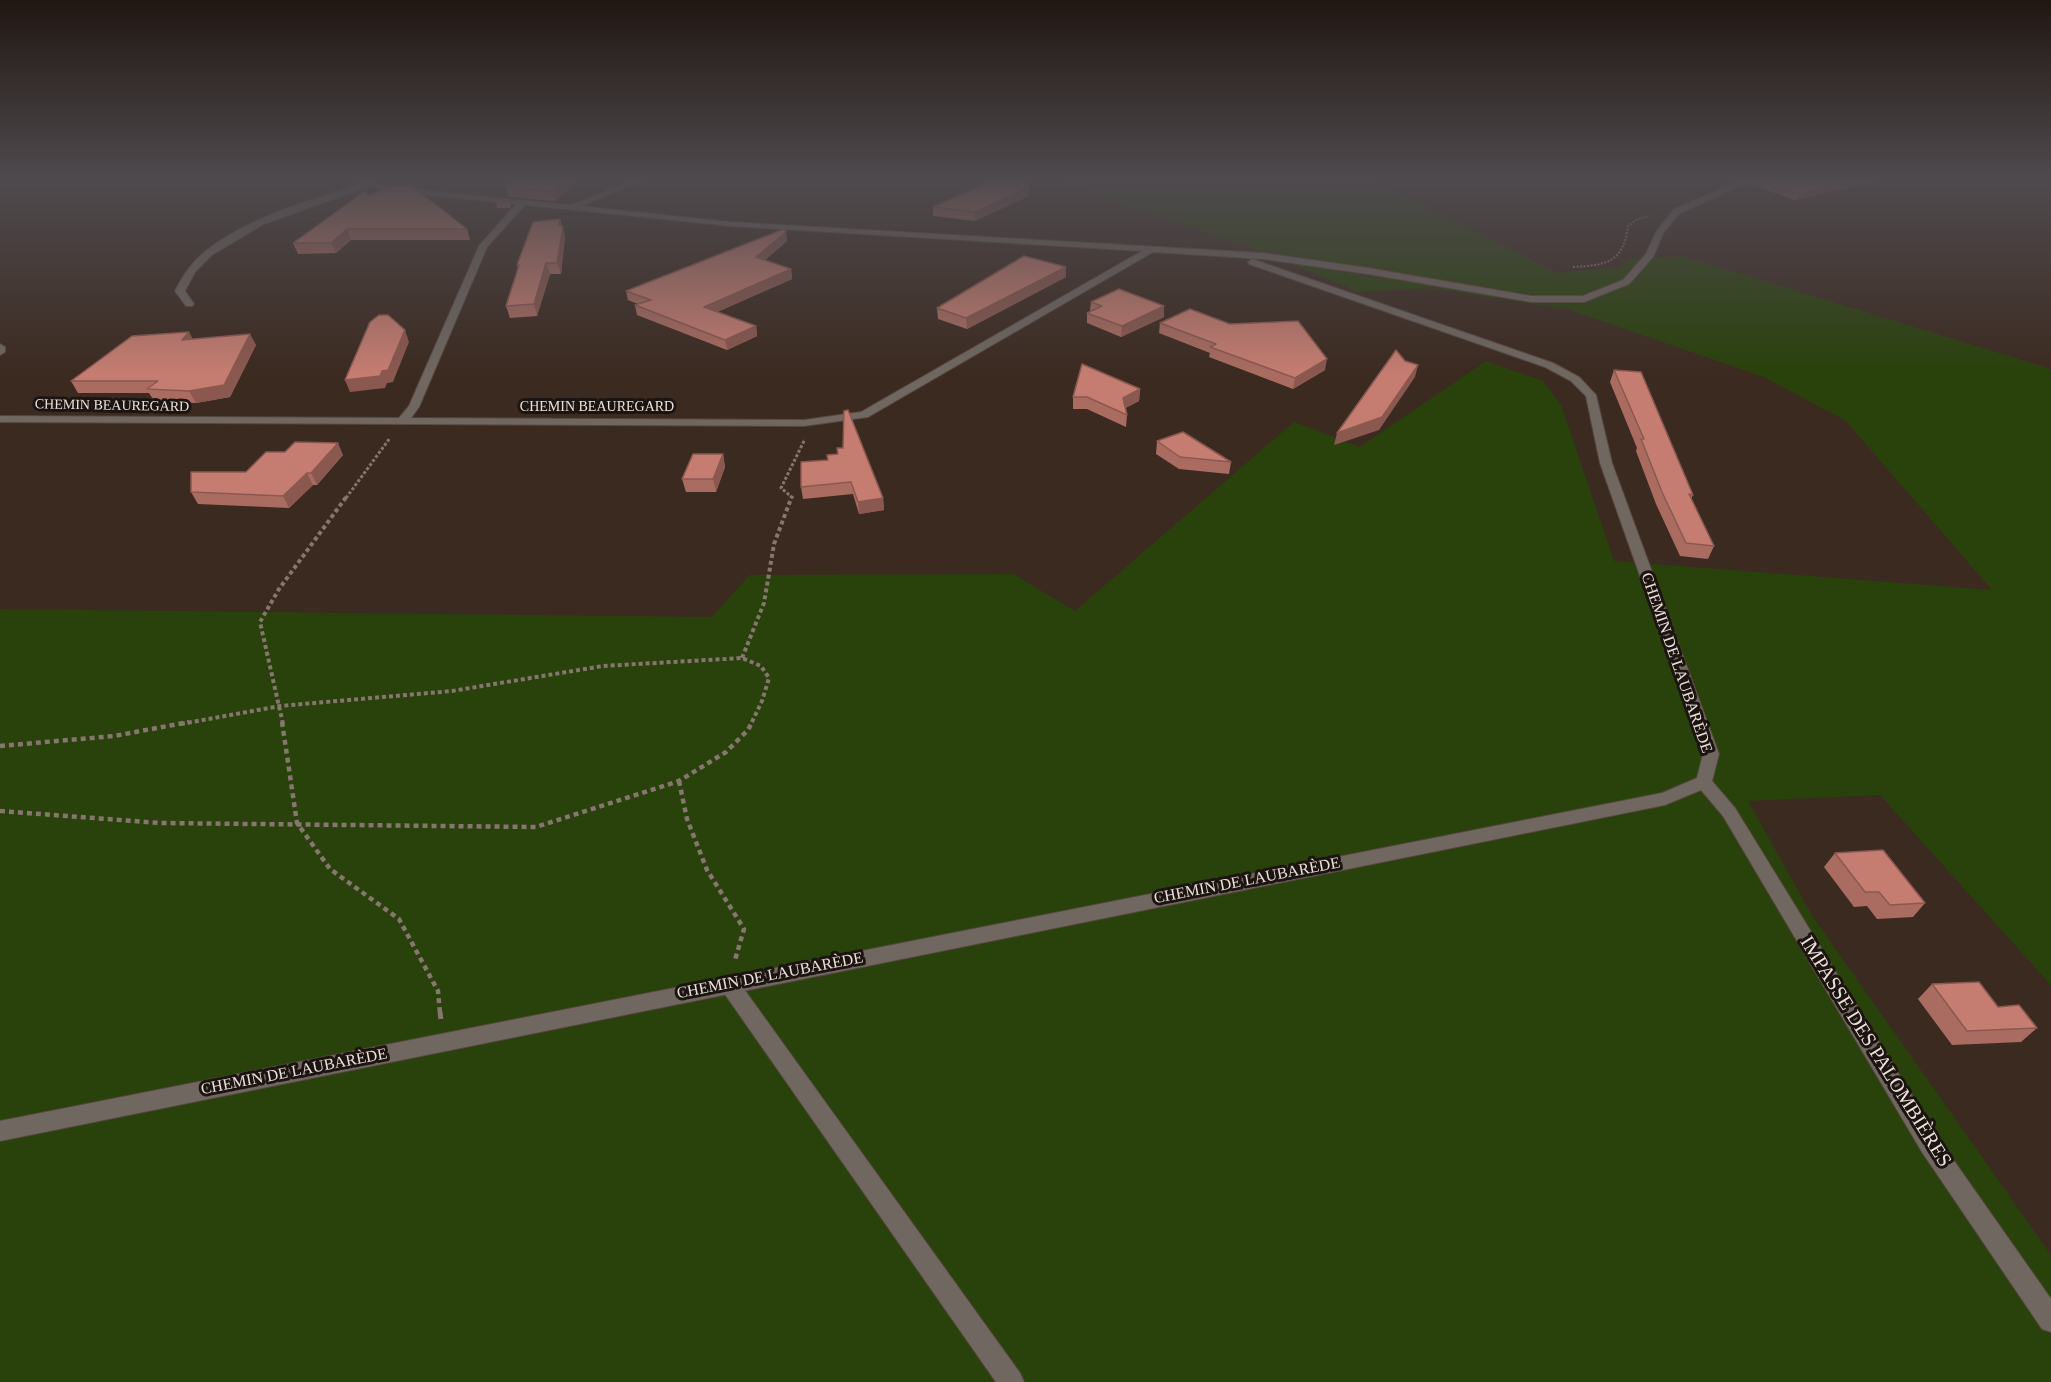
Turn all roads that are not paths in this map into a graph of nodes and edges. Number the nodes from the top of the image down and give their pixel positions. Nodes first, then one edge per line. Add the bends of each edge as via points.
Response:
1 (220, 245) edge
2 (483, 245) edge
3 (1077, 245) edge
4 (1654, 245) edge
5 (1150, 250) junction
6 (1224, 255) junction
7 (189, 304) dead end
8 (0, 346) edge
9 (0, 352) edge
10 (0, 419) edge
11 (401, 422) junction
12 (1704, 782) junction
13 (729, 984) junction
14 (0, 1131) edge
15 (2051, 1320) edge
16 (1011, 1382) edge

1 - 7 street via 183,280 180,291
2 - 11 street via 414,407
3 - 5 street
4 - 6 street via 1626,282 1584,299 1531,299 1368,271 1263,256
5 - 6 street
5 - 11 street, CHEMIN BEAUREGARD via 864,415 804,423
6 - 12 street, CHEMIN DE LAUBARÈDE via 1260,264 1549,365 1575,379 1592,395 1606,463 1711,754
8 - 9 street
10 - 11 street, CHEMIN BEAUREGARD
12 - 13 street, CHEMIN DE LAUBARÈDE via 1665,799
12 - 15 street, IMPASSE DES PALOMBIÈRES via 1729,812 1930,1145
13 - 14 street, CHEMIN DE LAUBARÈDE
13 - 16 street

